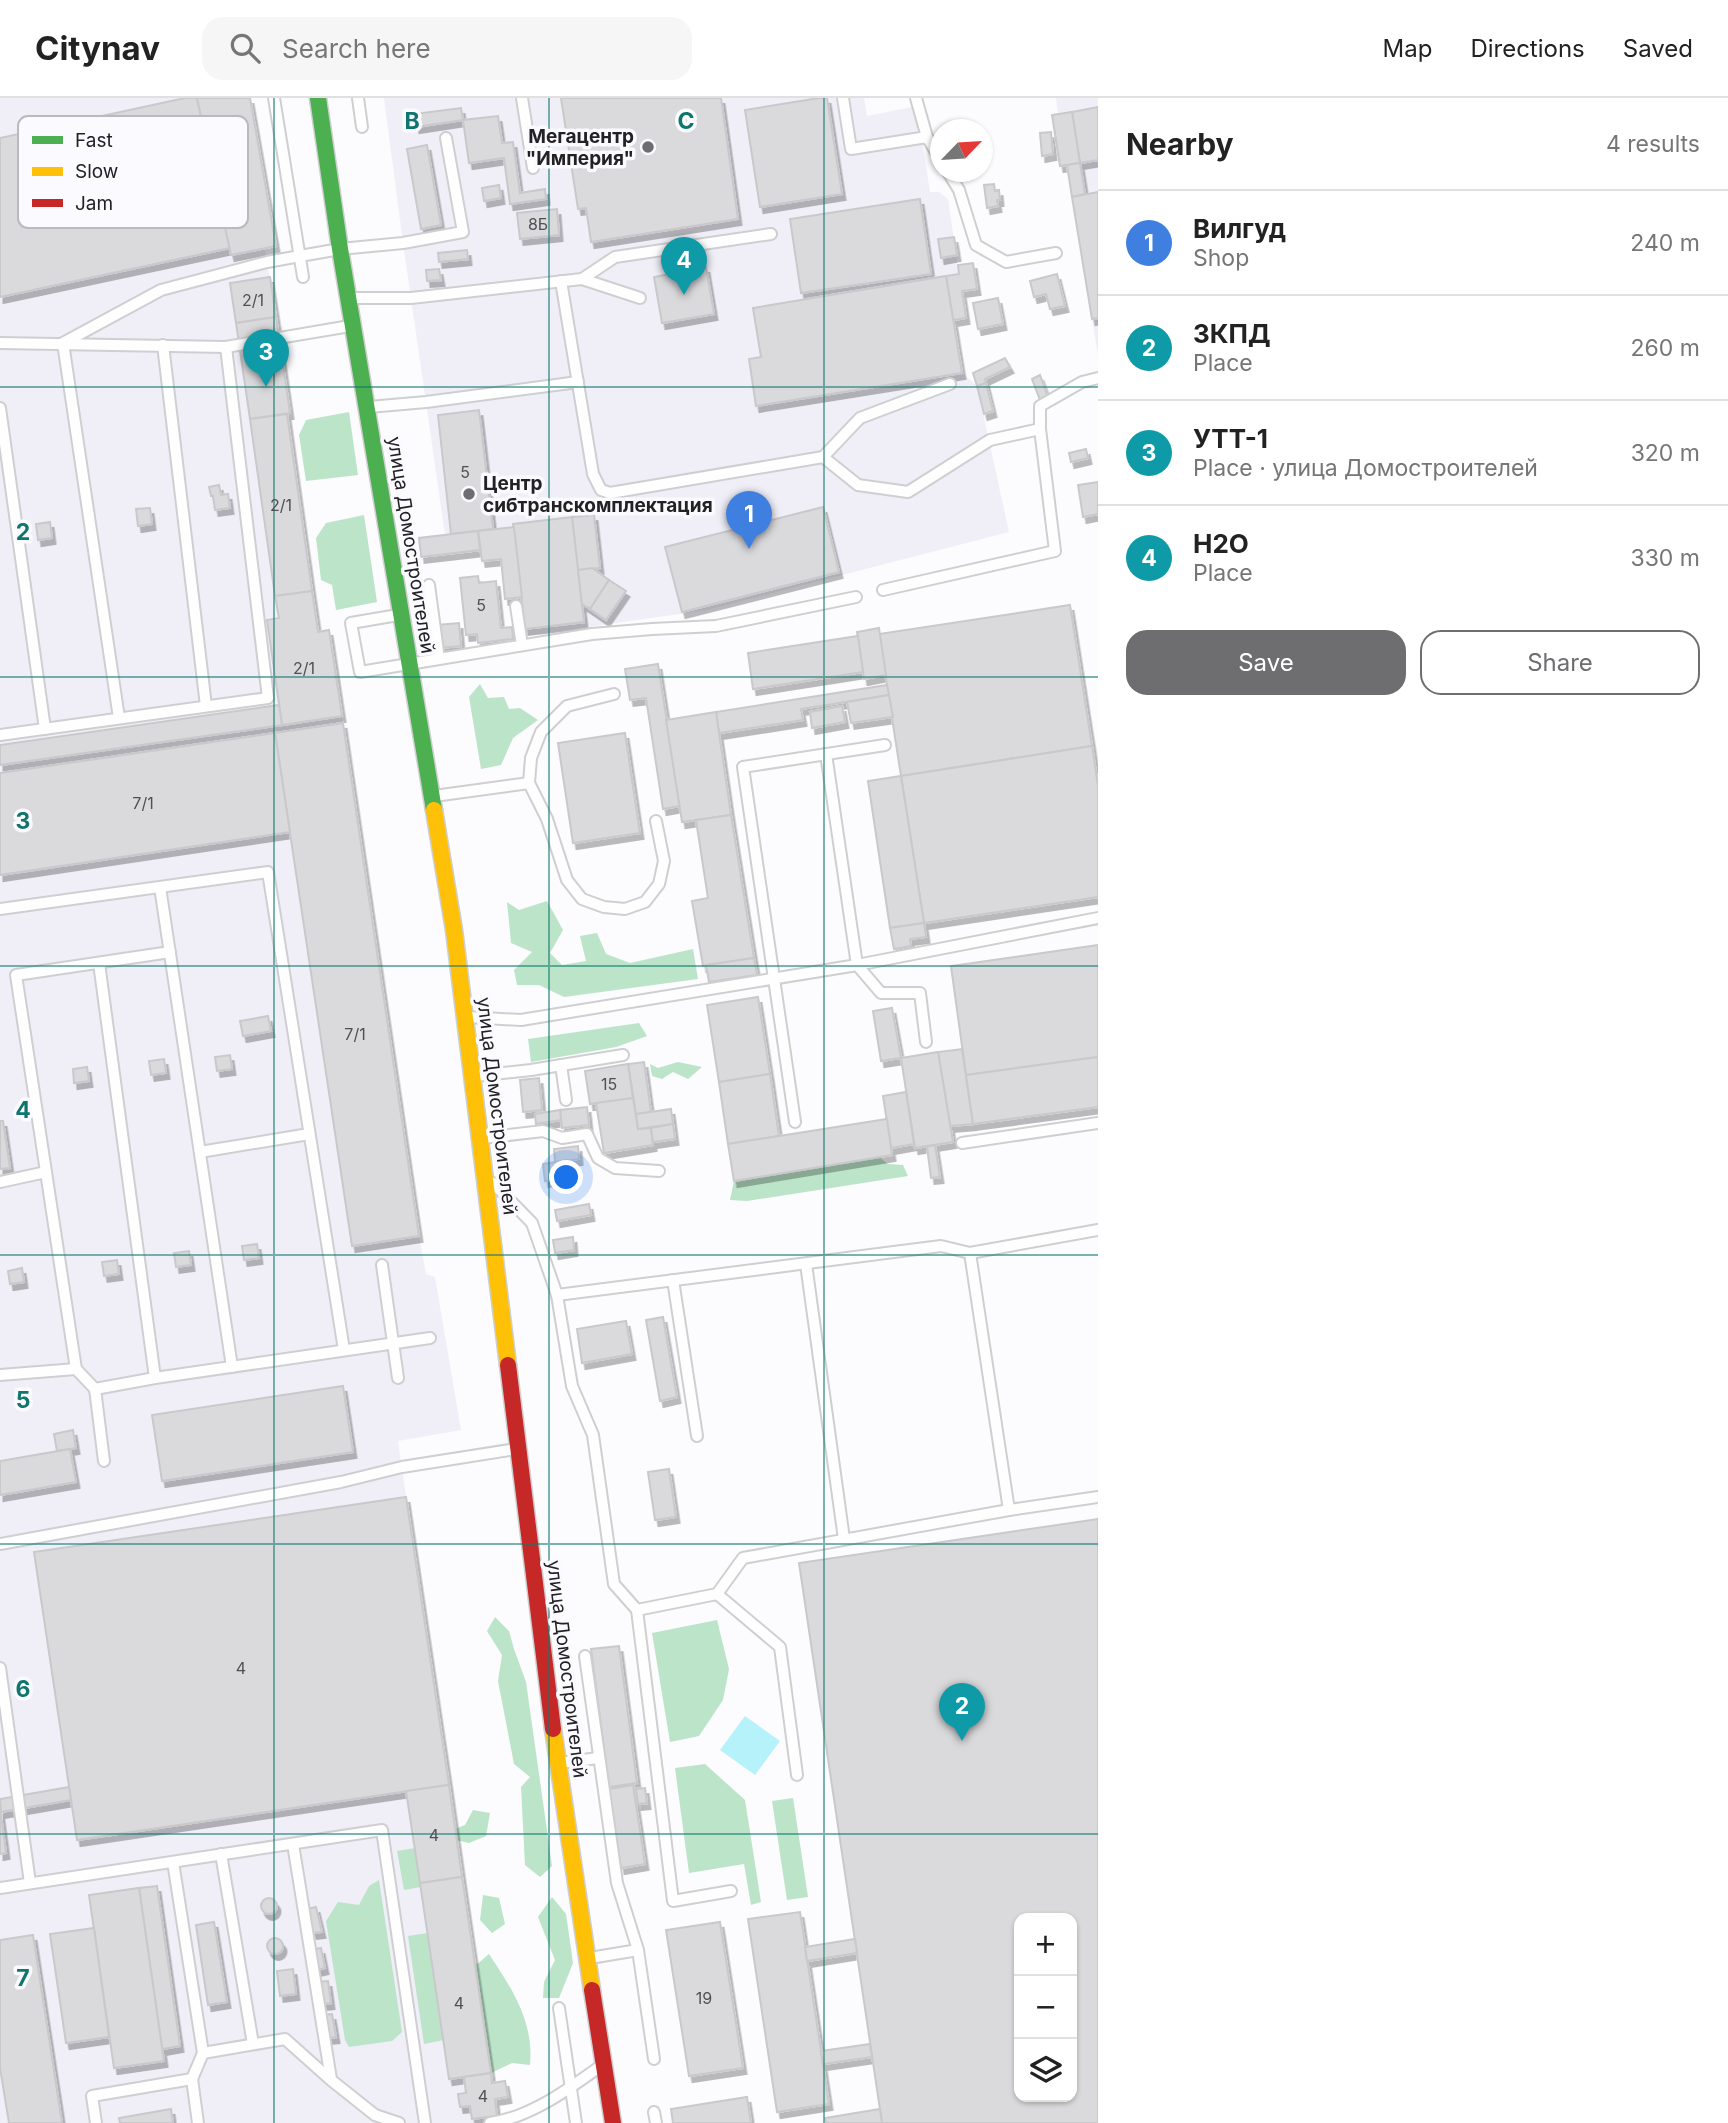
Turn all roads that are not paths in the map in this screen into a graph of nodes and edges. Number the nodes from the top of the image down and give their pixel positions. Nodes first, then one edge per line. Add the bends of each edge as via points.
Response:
1 (274, 98) edge
2 (318, 98) edge
3 (358, 98) edge
4 (522, 98) edge
5 (844, 98) edge
6 (916, 98) edge
7 (362, 127) dead end
8 (927, 136) junction
9 (446, 138) dead end
10 (930, 141) edge
11 (533, 168) dead end
12 (954, 182) edge
13 (771, 234) dead end
14 (340, 249) junction
15 (1056, 253) dead end
16 (300, 256) junction
17 (303, 277) dead end
18 (582, 279) junction
19 (561, 281) junction
20 (348, 298) junction
21 (640, 298) dead end
22 (353, 326) junction
23 (0, 343) edge
24 (63, 343) junction
25 (163, 345) junction
26 (226, 347) junction
27 (1098, 378) edge
28 (578, 382) junction
29 (950, 384) dead end
30 (366, 407) junction
31 (0, 408) edge
32 (1040, 429) junction
33 (822, 457) junction
34 (429, 585) dead end
35 (883, 590) dead end
36 (856, 597) dead end
37 (516, 606) dead end
38 (401, 615) junction
39 (522, 645) junction
40 (439, 659) junction
41 (410, 664) junction
42 (614, 694) dead end
43 (206, 706) junction
44 (119, 718) junction
45 (45, 729) junction
46 (0, 735) edge
47 (885, 744) dead end
48 (827, 754) junction
49 (528, 783) junction
50 (432, 796) junction
51 (656, 821) dead end
52 (160, 887) junction
53 (0, 909) edge
54 (1098, 918) edge
55 (170, 952) junction
56 (99, 963) junction
57 (857, 965) junction
58 (773, 979) junction
59 (465, 1017) junction
60 (926, 1042) dead end
61 (623, 1055) dead end
62 (561, 1065) junction
63 (472, 1076) junction
64 (566, 1100) dead end
65 (795, 1122) dead end
66 (1098, 1123) edge
67 (309, 1134) junction
68 (480, 1139) junction
69 (962, 1143) dead end
70 (200, 1152) junction
71 (659, 1171) dead end
72 (46, 1172) junction
73 (484, 1173) junction
74 (0, 1182) edge
75 (1098, 1230) edge
76 (970, 1253) junction
77 (807, 1264) junction
78 (382, 1265) dead end
79 (673, 1280) junction
80 (556, 1294) junction
81 (430, 1338) dead end
82 (393, 1343) junction
83 (344, 1350) junction
84 (232, 1367) junction
85 (76, 1368) junction
86 (0, 1375) edge
87 (155, 1378) junction
88 (398, 1378) dead end
89 (95, 1389) junction
90 (697, 1436) dead end
91 (518, 1448) junction
92 (104, 1461) dead end
93 (1098, 1497) edge
94 (1009, 1510) junction
95 (845, 1539) junction
96 (0, 1544) edge
97 (718, 1594) junction
98 (637, 1610) junction
99 (585, 1656) dead end
100 (0, 1668) edge
101 (598, 1758) junction
102 (557, 1763) junction
103 (797, 1775) dead end
104 (292, 1844) junction
105 (222, 1854) junction
106 (173, 1862) junction
107 (30, 1883) junction
108 (0, 1888) edge
109 (731, 1891) dead end
110 (638, 1950) junction
111 (587, 1958) junction
112 (559, 2008) dead end
113 (253, 2044) junction
114 (203, 2053) junction
115 (654, 2059) dead end
116 (604, 2063) junction
117 (192, 2079) junction
118 (331, 2080) junction
119 (571, 2087) junction
120 (530, 2110) junction
121 (96, 2123) edge
122 (198, 2123) edge
123 (399, 2123) edge
124 (425, 2123) edge
125 (490, 2123) edge
126 (532, 2123) edge
127 (576, 2123) edge
128 (613, 2123) edge

1 - 16 lane
2 - 14 street, улица Домостроителей
3 - 7 lane
4 - 11 lane
5 - 8 lane via 851,149
6 - 8 lane
8 - 10 lane
9 - 14 lane via 463,232
12 - 15 lane via 976,245 1006,262
13 - 18 lane via 615,257
14 - 16 lane
14 - 20 street, улица Домостроителей
16 - 17 lane
16 - 24 lane via 161,290
18 - 19 lane
18 - 21 lane
19 - 20 lane via 411,298
19 - 28 lane
20 - 22 street, улица Домостроителей
22 - 26 lane
22 - 30 street, улица Домостроителей
23 - 24 lane
24 - 25 lane
24 - 44 lane
25 - 26 lane
25 - 43 lane
26 - 43 lane via 268,698
27 - 32 lane via 1040,406
28 - 30 lane
28 - 33 lane via 593,474 601,490 610,493
29 - 33 lane via 860,418
30 - 38 street, улица Домостроителей
31 - 45 lane
32 - 33 lane via 990,440 908,492 858,485
32 - 35 lane via 1055,551
34 - 40 lane
36 - 39 lane via 716,626 592,634
37 - 39 lane
38 - 41 street, улица Домостроителей
38 - 41 lane via 351,623 360,672
39 - 40 lane
40 - 41 lane
41 - 50 street, улица Домостроителей
42 - 49 lane via 567,706 541,732
43 - 44 lane
44 - 45 lane
45 - 46 lane
47 - 48 lane
48 - 57 lane
48 - 58 lane via 743,767
49 - 50 lane
49 - 51 lane via 547,818 566,880 582,899 604,907 625,909 645,902 659,884 664,861
50 - 59 street, улица Домостроителей
52 - 53 lane
52 - 55 lane
52 - 67 lane via 268,872
54 - 57 lane
55 - 56 lane
55 - 70 lane
56 - 72 lane via 16,975
56 - 87 lane
57 - 58 lane
57 - 60 lane via 881,993 920,993
58 - 59 lane via 521,1020
58 - 65 lane
59 - 63 street, улица Домостроителей
61 - 62 lane
62 - 63 lane
62 - 64 lane
63 - 68 street, улица Домостроителей
66 - 69 lane
67 - 70 lane
67 - 83 lane
68 - 71 lane via 543,1131 562,1138 587,1134 598,1158 615,1168
68 - 73 street, улица Домостроителей
70 - 84 lane
72 - 74 lane
72 - 85 lane
73 - 80 lane via 532,1223
73 - 91 street, улица Домостроителей
75 - 76 lane
76 - 77 lane via 942,1246
76 - 94 lane
77 - 79 lane
77 - 95 lane
78 - 82 lane
79 - 80 lane
79 - 90 lane
80 - 98 lane via 572,1386 593,1435 614,1584
81 - 82 lane
82 - 83 lane
82 - 88 lane
83 - 84 lane
84 - 87 lane
85 - 86 lane
85 - 89 lane
87 - 89 lane
89 - 92 lane
91 - 96 lane
91 - 102 street, улица Домостроителей
93 - 94 lane
94 - 95 lane
95 - 97 lane via 743,1559
97 - 98 lane
97 - 103 lane via 780,1647
98 - 109 lane via 673,1901
99 - 101 lane
100 - 107 lane
101 - 102 lane
101 - 110 lane via 617,1883
102 - 111 street, улица Домостроителей
104 - 105 lane
104 - 118 lane
104 - 124 lane via 382,1830
105 - 106 lane
105 - 113 lane
106 - 107 lane
106 - 114 lane
107 - 108 lane
110 - 111 lane
110 - 115 lane
111 - 116 street, улица Домостроителей
112 - 119 lane
113 - 114 lane
113 - 118 lane via 285,2039
114 - 117 lane
116 - 119 lane
116 - 128 street, улица Домостроителей
117 - 121 lane via 92,2096
117 - 122 lane
118 - 123 lane via 375,2115
119 - 120 lane
119 - 127 lane
120 - 125 lane
120 - 126 lane

